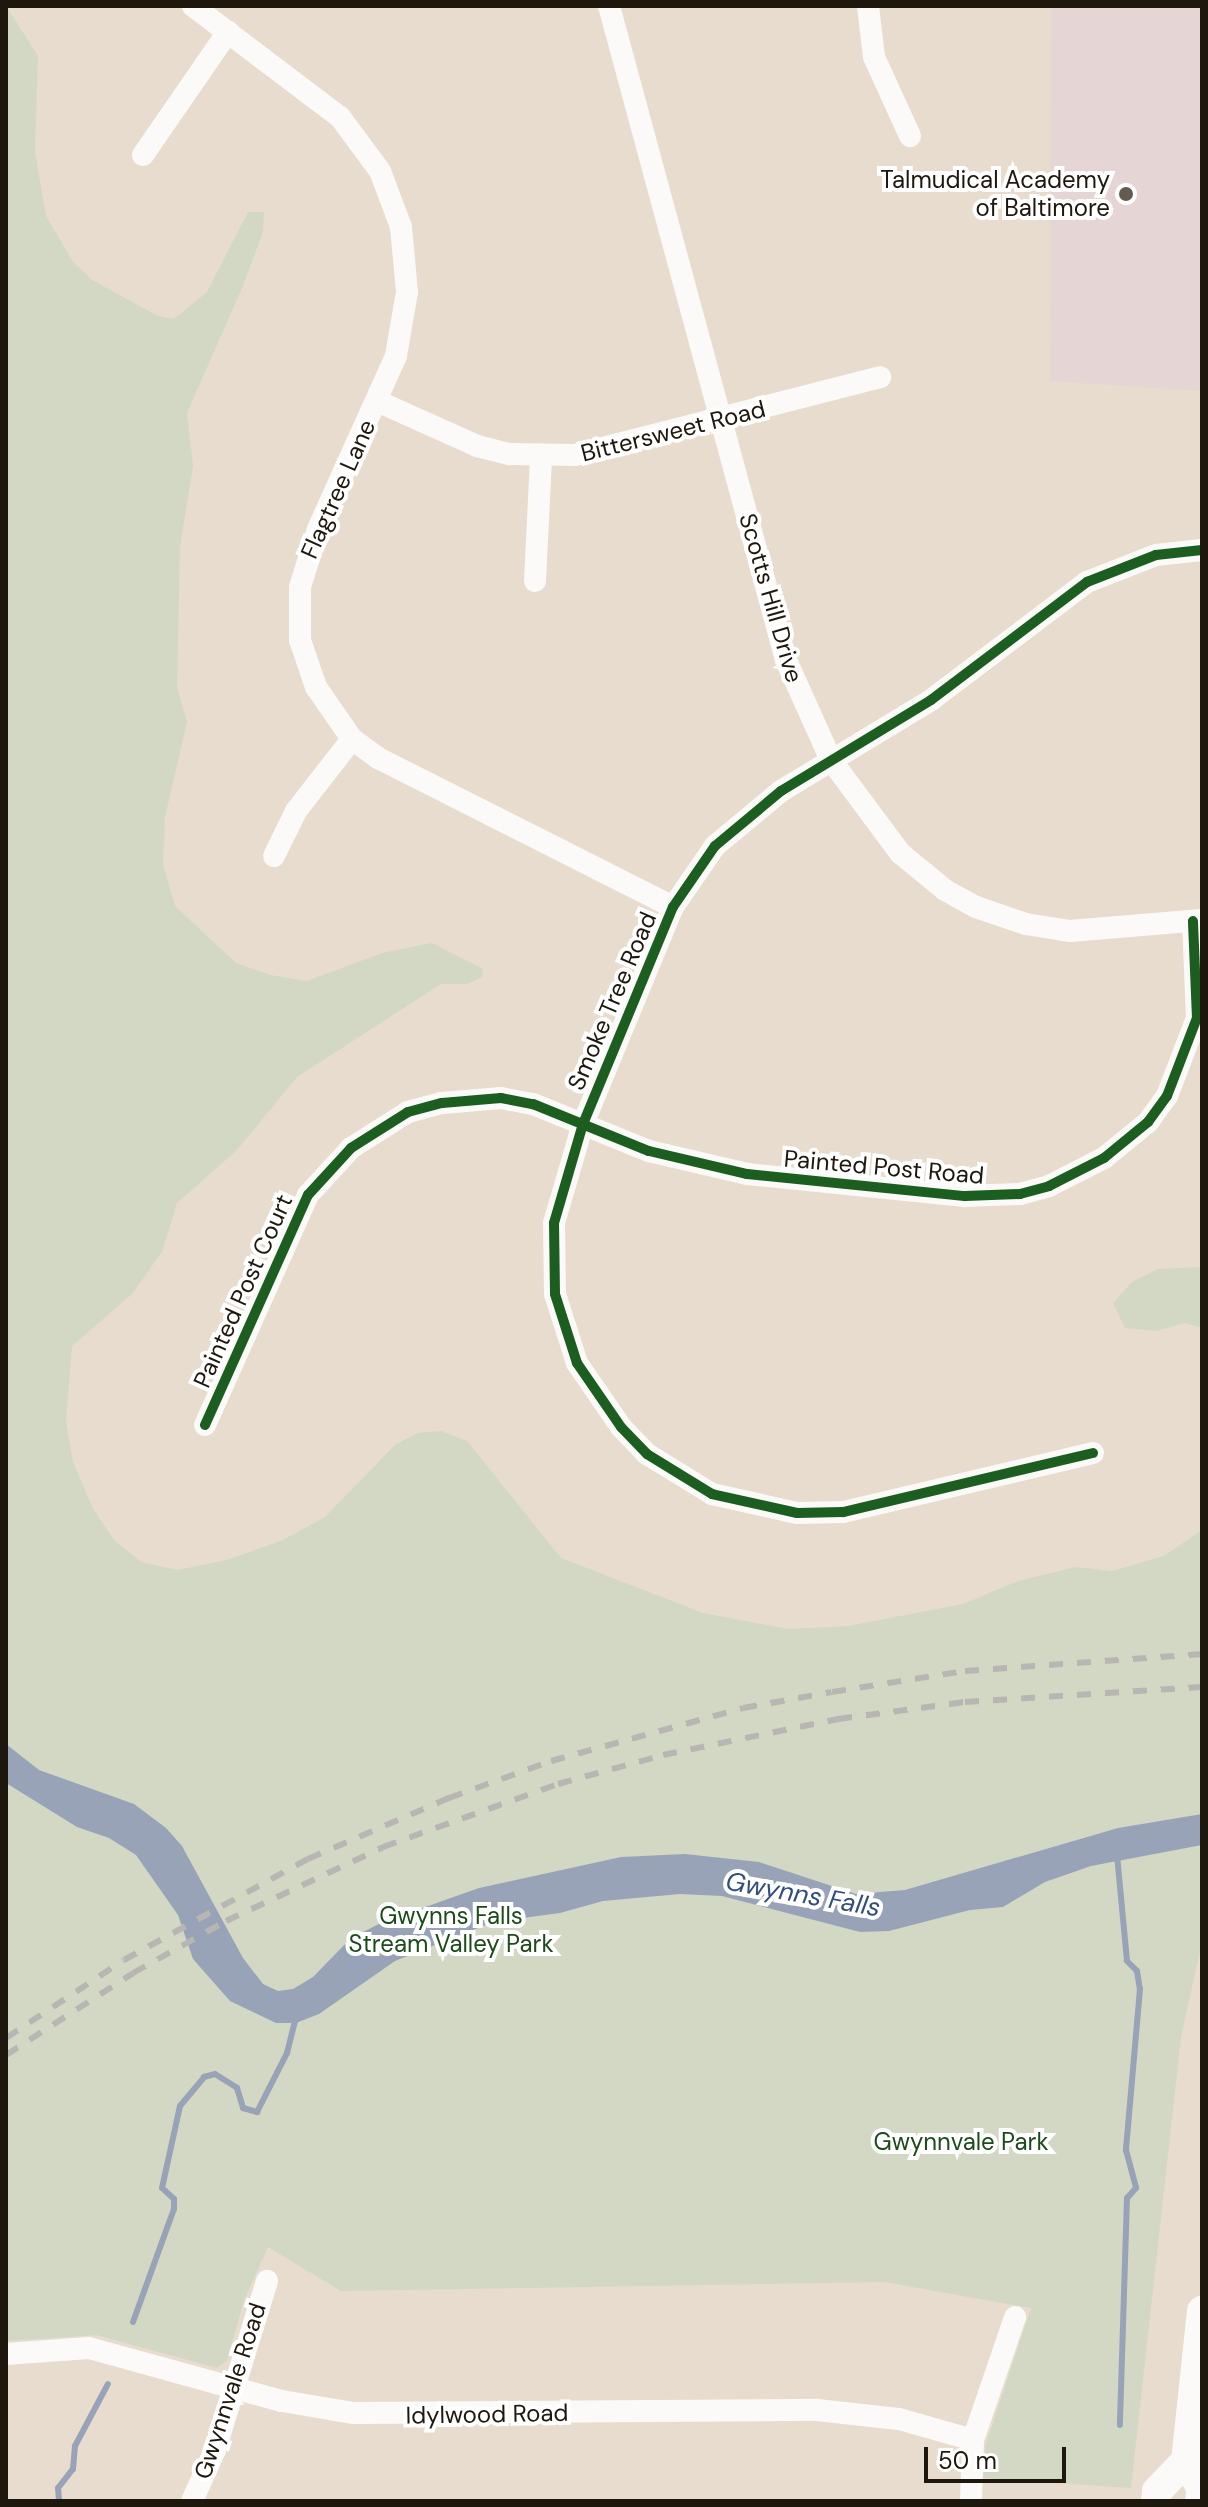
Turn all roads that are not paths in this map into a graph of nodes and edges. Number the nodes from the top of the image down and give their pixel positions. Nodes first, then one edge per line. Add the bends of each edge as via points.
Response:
1 (193, 6) edge
2 (609, 6) edge
3 (868, 6) edge
4 (228, 32) junction
5 (910, 136) dead end
6 (143, 155) dead end
7 (880, 377) dead end
8 (377, 401) junction
9 (721, 421) junction
10 (541, 457) junction
11 (1202, 550) edge
12 (535, 581) dead end
13 (352, 739) junction
14 (831, 760) junction
15 (274, 856) dead end
16 (673, 907) junction
17 (1198, 920) edge
18 (583, 1124) junction
19 (205, 1425) dead end
20 (1093, 1453) dead end
21 (267, 2281) dead end
22 (1202, 2311) edge
23 (1015, 2317) dead end
24 (6, 2354) edge
25 (234, 2387) junction
26 (973, 2440) junction
27 (1186, 2461) junction
28 (192, 2501) edge
29 (971, 2501) edge
30 (1156, 2501) edge
31 (1200, 2501) edge

1 - 4 street, Flagtree Lane
2 - 9 street, Scotts Hill Drive
3 - 5 street via 874,57
4 - 6 street
4 - 8 street, Flagtree Lane via 340,117 380,171 392,199 403,238 407,292 396,356
7 - 9 street, Bittersweet Road
8 - 10 street, Bittersweet Road via 477,446
8 - 13 street, Flagtree Lane via 309,550 299,601 307,664
9 - 10 street, Bittersweet Road via 614,449
9 - 14 street, Scotts Hill Drive via 786,660
10 - 12 street
11 - 14 street, Smoke Tree Road via 1156,555 1087,582 931,700
13 - 15 street via 296,811
13 - 16 street, Flagtree Lane via 410,775
14 - 16 street, Smoke Tree Road via 743,819 715,846
14 - 17 street, Scotts Hill Drive via 900,853 945,890 976,907 1026,924 1070,931
16 - 18 street, Smoke Tree Road
17 - 18 street, Painted Post Road via 1197,1018 1167,1096 1125,1143 1049,1186 965,1196 747,1174 649,1151
18 - 19 street, Painted Post Court via 533,1104 472,1099 408,1112 351,1148 327,1171 295,1218
18 - 20 street, Smoke Tree Road via 554,1223 552,1258 564,1330 577,1363 612,1416 647,1454 675,1474 751,1506 843,1512
21 - 25 street, Gwynnvale Road
22 - 27 main road
23 - 26 street
24 - 25 street, Idylwood Road via 89,2348
25 - 26 street, Idylwood Road via 320,2410 399,2415 817,2410 899,2419
25 - 28 street, Gwynnvale Road
26 - 29 street
27 - 30 main road via 1157,2491
27 - 31 main road via 1202,2489

